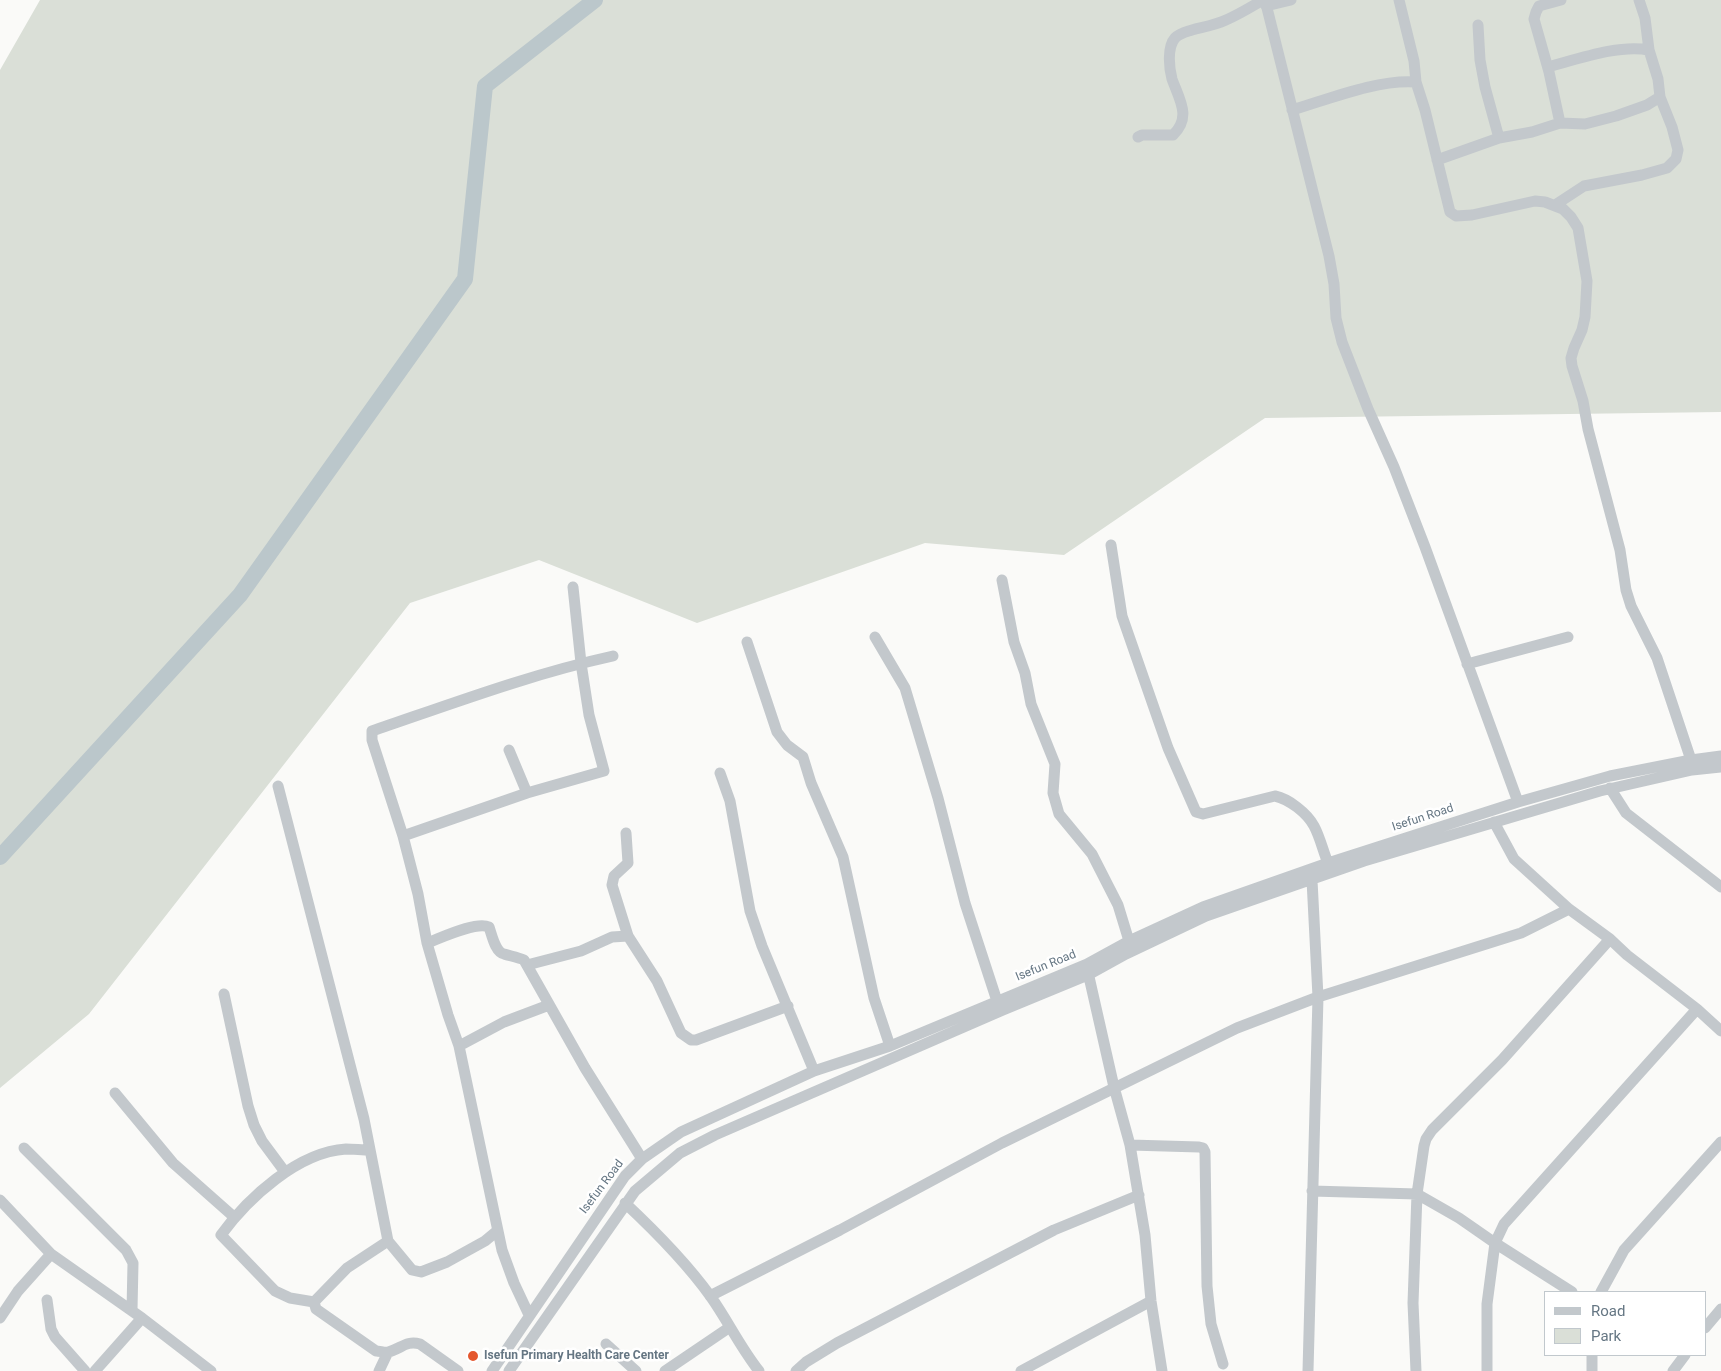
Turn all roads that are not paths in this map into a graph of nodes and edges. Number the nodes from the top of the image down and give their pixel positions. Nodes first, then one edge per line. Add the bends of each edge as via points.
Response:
1 (1291, 0) edge
2 (1399, 0) edge
3 (1561, 0) edge
4 (1639, 0) edge
5 (1265, 2) edge
6 (1478, 25) dead end
7 (1649, 50) junction
8 (1548, 68) junction
9 (1416, 82) junction
10 (1660, 97) junction
11 (1292, 110) junction
12 (1560, 123) junction
13 (1138, 137) dead end
14 (1499, 138) junction
15 (1437, 160) junction
16 (1555, 204) junction
17 (1111, 545) dead end
18 (1002, 580) dead end
19 (574, 587) dead end
20 (875, 637) dead end
21 (1568, 637) dead end
22 (747, 642) dead end
23 (613, 656) dead end
24 (581, 663) junction
25 (1467, 664) junction
26 (509, 750) dead end
27 (1721, 756) edge
28 (1691, 760) junction
29 (1721, 767) edge
30 (720, 773) dead end
31 (278, 786) dead end
32 (1610, 788) junction
33 (527, 793) junction
34 (1518, 802) junction
35 (1494, 822) junction
36 (626, 833) dead end
37 (403, 836) junction
38 (1328, 863) junction
39 (1312, 880) junction
40 (1721, 887) edge
41 (1568, 909) junction
42 (628, 936) junction
43 (1610, 939) junction
44 (1129, 941) junction
45 (427, 943) junction
46 (527, 965) junction
47 (1088, 969) junction
48 (224, 994) dead end
49 (1318, 997) junction
50 (997, 1001) junction
51 (549, 1005) junction
52 (788, 1006) junction
53 (1697, 1010) junction
54 (1721, 1031) edge
55 (460, 1046) junction
56 (890, 1046) junction
57 (814, 1071) junction
58 (1114, 1087) junction
59 (115, 1093) dead end
60 (1721, 1142) edge
61 (1130, 1145) junction
62 (24, 1148) dead end
63 (370, 1150) junction
64 (642, 1159) junction
65 (286, 1172) junction
66 (1312, 1191) junction
67 (1417, 1194) junction
68 (1139, 1195) junction
69 (0, 1200) edge
70 (625, 1203) junction
71 (234, 1217) junction
72 (497, 1231) junction
73 (388, 1241) junction
74 (485, 1241) junction
75 (1495, 1243) junction
76 (502, 1250) junction
77 (51, 1254) junction
78 (1570, 1291) edge
79 (1602, 1291) edge
80 (710, 1296) junction
81 (48, 1300) dead end
82 (1151, 1301) junction
83 (314, 1302) junction
84 (1721, 1309) edge
85 (132, 1310) junction
86 (529, 1315) junction
87 (0, 1318) edge
88 (142, 1318) junction
89 (730, 1327) junction
90 (1706, 1327) edge
91 (606, 1344) dead end
92 (388, 1352) junction
93 (1592, 1356) edge
94 (1684, 1356) edge
95 (1223, 1364) dead end
96 (85, 1371) edge
97 (95, 1371) edge
98 (211, 1371) edge
99 (379, 1371) edge
100 (458, 1371) edge
101 (492, 1371) edge
102 (509, 1371) edge
103 (636, 1371) edge
104 (665, 1371) edge
105 (759, 1371) edge
106 (796, 1371) edge
107 (1021, 1371) edge
108 (1162, 1371) edge
109 (1308, 1371) edge
110 (1416, 1371) edge
111 (1486, 1371) edge
112 (1592, 1371) edge
113 (1673, 1371) edge

1 - 5 street
2 - 9 street
3 - 8 street via 1539,6 1536,12 1535,26
4 - 7 street
5 - 11 street
5 - 13 street via 1225,21 1175,38 1170,59 1172,78 1182,101 1180,128 1172,135
6 - 14 street via 1485,87
7 - 8 street via 1637,47
7 - 10 street
8 - 12 street
9 - 11 street via 1380,84
9 - 15 street
10 - 12 street via 1616,116 1585,124
10 - 16 street via 1678,150 1676,159 1667,168 1584,186
11 - 25 street via 1329,256 1342,342 1408,503
12 - 14 street
14 - 15 street
15 - 16 street via 1447,206 1456,216 1535,201
16 - 28 street via 1578,228 1584,259 1587,281 1585,317 1571,358 1572,366 1620,550 1626,590 1657,658
17 - 38 street via 1122,616 1168,748 1196,812 1202,814 1275,796 1284,798 1313,825
18 - 44 street via 1031,704 1055,764 1053,792 1058,814 1092,854 1118,905
19 - 24 street
20 - 50 street via 905,688 965,903
21 - 25 street
22 - 56 street via 777,732 803,757 843,857 874,998
23 - 24 street
24 - 33 street via 589,715 604,771
24 - 37 street via 372,731 372,740
25 - 34 street
26 - 33 street
27 - 28 street, Isefun Road
28 - 34 street, Isefun Road via 1610,776
29 - 32 street, Isefun Road
30 - 52 street via 730,802 750,911
31 - 63 street
32 - 35 street, Isefun Road
32 - 40 street via 1626,813
33 - 37 street
34 - 38 street, Isefun Road
35 - 39 street, Isefun Road
35 - 41 street via 1514,859
36 - 42 street via 628,863 614,876 612,885
37 - 45 street
38 - 44 street, Isefun Road via 1203,907
39 - 47 street, Isefun Road via 1206,916
39 - 49 street
41 - 43 street
41 - 49 street via 1520,933
42 - 46 street via 612,936 581,951
42 - 52 street via 657,982 681,1033 691,1040
43 - 53 street
43 - 67 street via 1502,1060 1432,1130 1424,1146
44 - 47 street, Isefun Road
45 - 46 street via 484,925 489,927 498,951 524,960
45 - 55 street
46 - 51 street
47 - 50 street, Isefun Road
47 - 58 street
47 - 70 street, Isefun Road via 1003,1010 715,1135 680,1153 647,1179
48 - 65 street via 254,1125
49 - 58 street via 1237,1028
49 - 66 street
50 - 56 street, Isefun Road
51 - 55 street via 504,1022
51 - 64 street
52 - 57 street
53 - 54 street
53 - 75 street via 1504,1224
55 - 72 street
56 - 57 street, Isefun Road
57 - 64 street, Isefun Road via 681,1132
58 - 61 street
58 - 80 street
59 - 71 street via 173,1163
60 - 79 street via 1624,1250
61 - 68 street
61 - 95 street via 1198,1147 1205,1152 1207,1286 1211,1324
62 - 85 street via 126,1250 133,1263
63 - 65 street via 345,1149 323,1154
63 - 73 street
64 - 86 street, Isefun Road via 624,1176
65 - 71 street
66 - 67 street
66 - 109 street
67 - 75 street
67 - 110 street via 1413,1303
68 - 82 street
68 - 106 street via 1054,1230 836,1343
69 - 77 street
70 - 80 street via 665,1241
70 - 102 street, Isefun Road
71 - 83 street via 221,1236 275,1291 290,1298
72 - 74 street
72 - 76 street
73 - 74 street via 412,1270 420,1272 447,1262
73 - 83 street via 347,1268
74 - 76 street
75 - 78 street
75 - 111 street via 1486,1304
76 - 86 street
77 - 85 street
77 - 87 street via 18,1291
80 - 89 street
81 - 96 street via 55,1337
82 - 107 street
82 - 108 street
83 - 92 street via 316,1308 370,1348
84 - 90 street
85 - 88 street
86 - 101 street, Isefun Road
88 - 97 street
88 - 98 street
89 - 104 street
89 - 105 street
91 - 103 street
92 - 99 street
92 - 100 street via 413,1342
93 - 112 street
94 - 113 street

